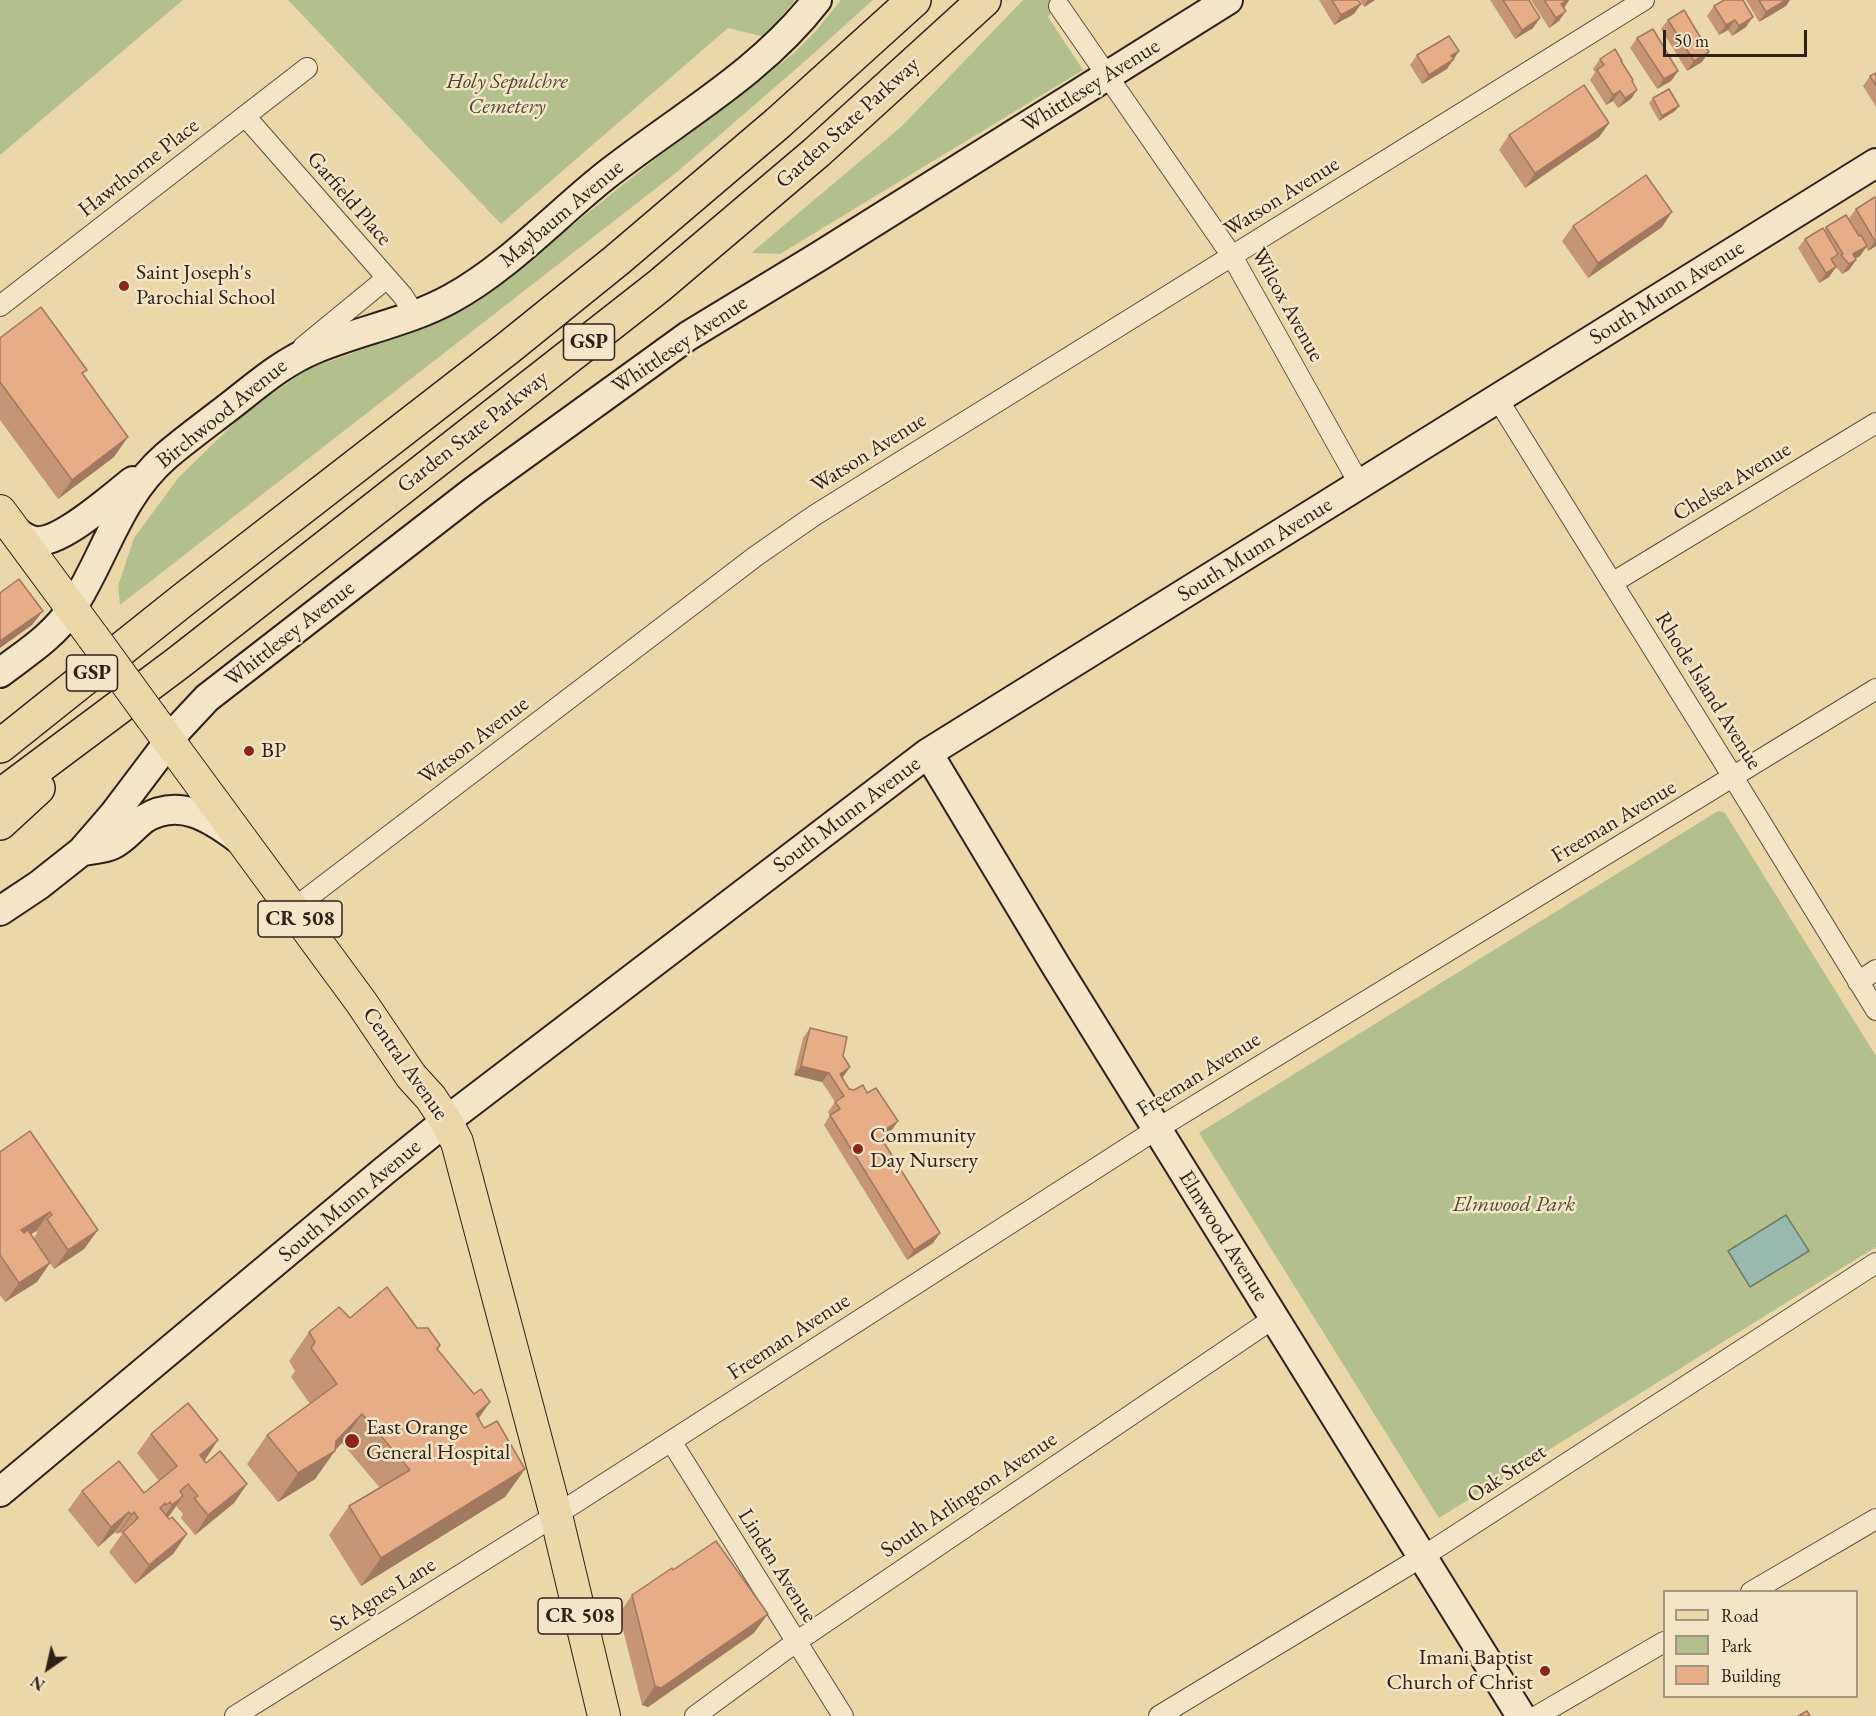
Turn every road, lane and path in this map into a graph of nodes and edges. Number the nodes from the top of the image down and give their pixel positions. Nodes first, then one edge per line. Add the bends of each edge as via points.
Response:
1 (817, 0) edge
2 (914, 0) edge
3 (984, 0) edge
4 (1228, 0) edge
5 (1644, 0) edge
6 (1059, 6) dead end
7 (307, 68) dead end
8 (1107, 76) junction
9 (245, 116) junction
10 (1876, 163) edge
11 (1232, 256) junction
12 (387, 278) junction
13 (0, 306) edge
14 (415, 315) junction
15 (273, 372) junction
16 (1497, 399) junction
17 (1876, 423) edge
18 (164, 458) junction
19 (1360, 485) junction
20 (7, 520) edge
21 (1612, 583) junction
22 (183, 600) junction
23 (72, 609) junction
24 (178, 663) junction
25 (0, 673) edge
26 (1876, 689) edge
27 (0, 721) edge
28 (160, 730) junction
29 (0, 746) edge
30 (928, 753) junction
31 (1733, 777) junction
32 (0, 796) edge
33 (0, 823) edge
34 (245, 844) junction
35 (82, 851) junction
36 (293, 909) junction
37 (0, 911) edge
38 (1876, 970) edge
39 (1858, 982) junction
40 (1876, 1011) edge
41 (446, 1121) junction
42 (1157, 1129) junction
43 (1876, 1263) edge
44 (1274, 1318) junction
45 (670, 1441) junction
46 (0, 1492) edge
47 (556, 1515) junction
48 (1876, 1519) edge
49 (1422, 1557) junction
50 (1754, 1590) edge
51 (796, 1642) junction
52 (1663, 1643) edge
53 (236, 1716) edge
54 (604, 1716) edge
55 (695, 1716) edge
56 (843, 1716) edge
57 (1159, 1716) edge
58 (1521, 1716) edge
59 (1537, 1716) edge

1 - 14 main road, Maybaum Avenue via 750,68 616,167 488,275
2 - 22 highway, Garden State Parkway / GSP via 617,260
3 - 24 highway, Garden State Parkway / GSP via 801,166 668,278
4 - 8 main road, Whittlesey Avenue
5 - 11 street, Watson Avenue
6 - 8 street, Wilcox Avenue
7 - 9 street, Hawthorne Place
8 - 11 street, Wilcox Avenue
8 - 28 main road, Whittlesey Avenue via 705,324 476,490 188,716
9 - 12 street, Garfield Place
9 - 13 street, Hawthorne Place
10 - 16 main road, South Munn Avenue
11 - 19 street, Wilcox Avenue
11 - 36 street, Watson Avenue via 806,521
12 - 14 street, Garfield Place
12 - 15 street, Birchwood Avenue
14 - 15 main road, Maybaum Avenue via 316,348
15 - 18 main road, Birchwood Avenue
16 - 19 main road, South Munn Avenue
16 - 21 street, Rhode Island Avenue
17 - 21 street, Chelsea Avenue
18 - 20 main road via 53,538 34,541
18 - 23 main road, Birchwood Avenue via 125,505
19 - 30 main road, South Munn Avenue
20 - 23 main road, Central Avenue / CR 508
21 - 31 street, Rhode Island Avenue
22 - 27 highway
22 - 29 highway, Garden State Parkway / GSP
23 - 25 main road, Birchwood Avenue via 51,634
23 - 28 main road, Central Avenue / CR 508, bridge
24 - 32 highway, Garden State Parkway / GSP
24 - 33 highway
26 - 31 street, Freeman Avenue
28 - 34 main road, Central Avenue / CR 508
28 - 35 main road, Whittlesey Avenue via 114,814
30 - 41 main road, South Munn Avenue
30 - 42 main road, Elmwood Avenue
31 - 39 street, Rhode Island Avenue
31 - 42 street, Freeman Avenue
34 - 35 main road via 201,816 176,808 144,820 111,845
34 - 36 main road, Central Avenue / CR 508
35 - 37 main road, Whittlesey Avenue
36 - 41 main road, Central Avenue / CR 508
38 - 39 street
39 - 40 street, Rhode Island Avenue
41 - 46 main road, South Munn Avenue
41 - 47 main road, Central Avenue / CR 508 via 464,1167
42 - 44 main road, Elmwood Avenue
42 - 45 street, Freeman Avenue
43 - 49 street, Oak Street
44 - 49 main road, Elmwood Avenue
44 - 51 street, South Arlington Avenue
45 - 47 street, Freeman Avenue
45 - 51 street, Linden Avenue
47 - 53 street, St Agnes Lane
47 - 54 main road, Central Avenue / CR 508
48 - 50 street
49 - 57 street, Oak Street
49 - 58 main road, Elmwood Avenue
51 - 55 street, South Arlington Avenue
51 - 56 street, Linden Avenue
52 - 59 street

